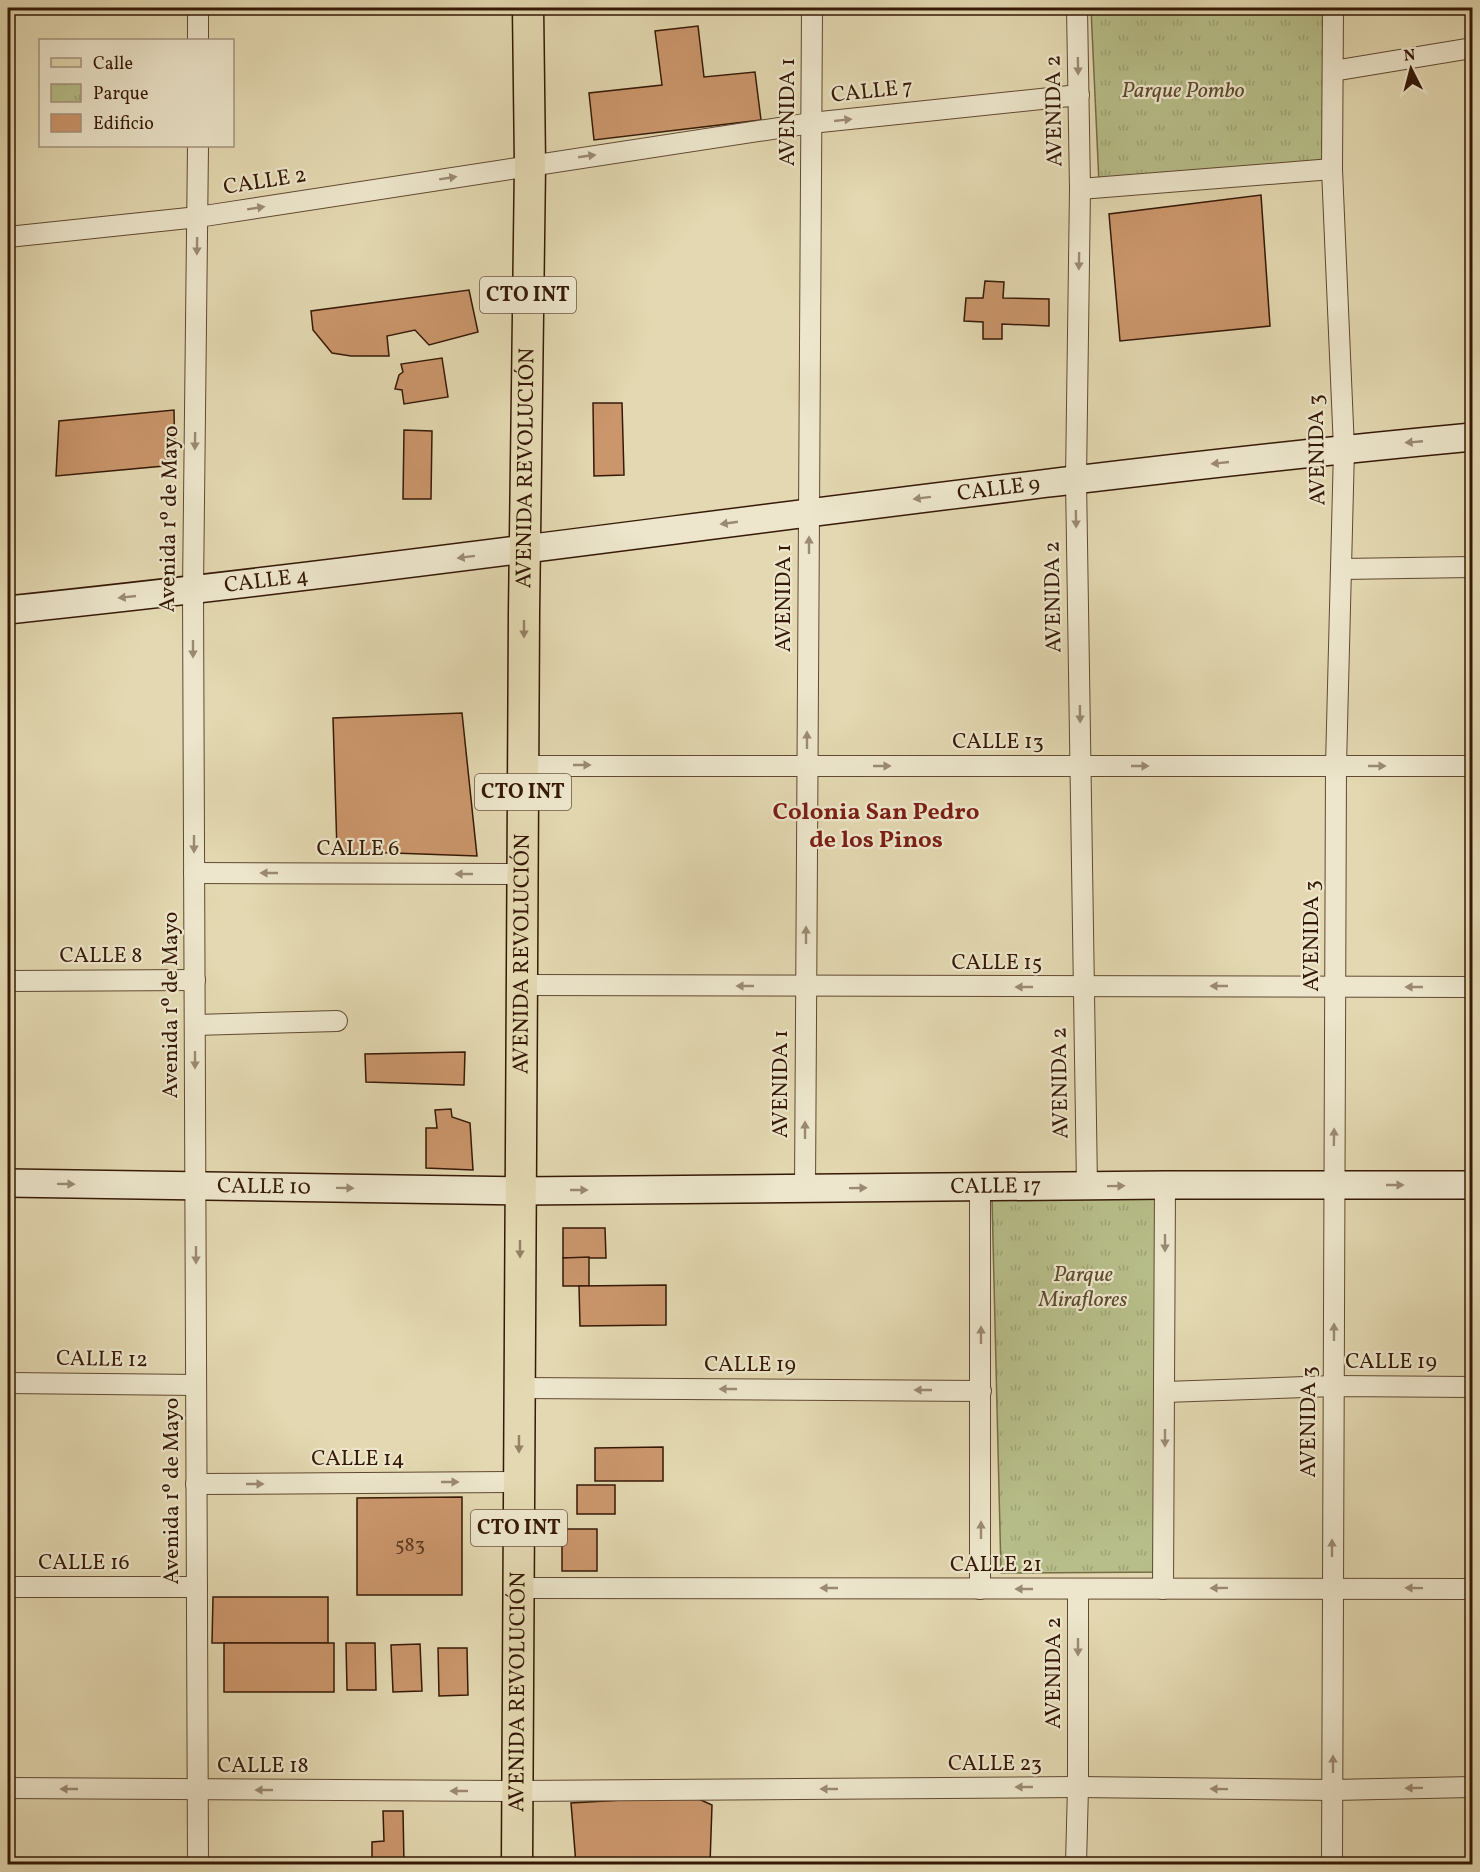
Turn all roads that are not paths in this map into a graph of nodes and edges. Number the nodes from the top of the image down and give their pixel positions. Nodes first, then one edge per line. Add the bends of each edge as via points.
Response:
1 (198, 8) edge
2 (528, 8) edge
3 (812, 8) edge
4 (1077, 8) edge
5 (1333, 8) edge
6 (198, 39) edge
7 (1473, 48) edge
8 (1333, 71) junction
9 (1078, 95) junction
10 (812, 123) junction
11 (198, 147) edge
12 (530, 165) junction
13 (1332, 169) junction
14 (1080, 189) junction
15 (198, 217) junction
16 (8, 237) edge
17 (1473, 437) edge
18 (1344, 449) junction
19 (1076, 479) junction
20 (809, 512) junction
21 (524, 549) junction
22 (1473, 567) edge
23 (1342, 569) junction
24 (193, 590) junction
25 (8, 610) edge
26 (523, 766) junction
27 (807, 766) junction
28 (1080, 766) junction
29 (1336, 766) junction
30 (1473, 766) edge
31 (194, 873) junction
32 (522, 874) junction
33 (195, 980) junction
34 (8, 981) edge
35 (522, 985) junction
36 (806, 986) junction
37 (1336, 986) junction
38 (1084, 987) junction
39 (1473, 987) edge
40 (337, 1021) dead end
41 (195, 1024) junction
42 (8, 1183) edge
43 (1165, 1185) junction
44 (1334, 1185) junction
45 (1473, 1185) edge
46 (195, 1186) junction
47 (1087, 1186) junction
48 (980, 1187) junction
49 (805, 1189) junction
50 (521, 1191) junction
51 (8, 1383) edge
52 (196, 1385) junction
53 (1334, 1386) junction
54 (1473, 1387) edge
55 (520, 1389) junction
56 (981, 1390) junction
57 (1165, 1392) junction
58 (519, 1482) junction
59 (196, 1484) junction
60 (8, 1587) edge
61 (197, 1587) junction
62 (1332, 1587) junction
63 (519, 1588) junction
64 (980, 1589) junction
65 (1078, 1589) junction
66 (1163, 1589) junction
67 (1473, 1589) edge
68 (1078, 1787) junction
69 (1473, 1787) edge
70 (8, 1788) edge
71 (197, 1790) junction
72 (1333, 1790) junction
73 (518, 1791) junction
74 (198, 1864) edge
75 (517, 1864) edge
76 (1076, 1864) edge
77 (1332, 1864) edge

1 - 6 street
2 - 12 main road, AVENIDA REVOLUCIÓN / CTO INT
3 - 10 street, AVENIDA 1
4 -> 9 street, AVENIDA 2
5 - 8 street, AVENIDA 3
7 - 8 street
8 - 13 street, AVENIDA 3
10 -> 9 street, CALLE 7
9 - 14 street, AVENIDA 2
12 -> 10 street, CALLE 7
10 - 20 street, AVENIDA 1
11 - 15 street, Avenida 1º de Mayo
15 -> 12 street, CALLE 2
12 - 21 main road, AVENIDA REVOLUCIÓN / CTO INT
13 - 14 street
13 - 18 street, AVENIDA 3
14 -> 19 street, AVENIDA 2
15 - 16 street, CALLE 2
15 -> 24 street, Avenida 1º de Mayo
17 -> 18 street, CALLE 9
18 -> 19 street, CALLE 9
18 - 23 street, AVENIDA 3
19 -> 20 street, CALLE 9
19 -> 28 street, AVENIDA 2
20 -> 21 street, CALLE 9
27 -> 20 street, AVENIDA 1
21 -> 24 street, CALLE 4
21 -> 26 main road, AVENIDA REVOLUCIÓN / CTO INT
22 - 23 street
23 - 29 street, AVENIDA 3
24 -> 25 street, CALLE 4
24 -> 31 street, Avenida 1º de Mayo
26 -> 27 street, CALLE 13
26 - 32 main road, AVENIDA REVOLUCIÓN / CTO INT
27 -> 28 street, CALLE 13
36 -> 27 street, AVENIDA 1
28 -> 29 street, CALLE 13
28 - 38 street, AVENIDA 2
29 -> 30 street, CALLE 13
29 - 37 street, AVENIDA 3
32 -> 31 street, CALLE 6
31 - 33 street, Avenida 1º de Mayo
32 - 35 main road, AVENIDA REVOLUCIÓN / CTO INT
33 - 34 street, CALLE 8
33 - 41 street, Avenida 1º de Mayo
36 -> 35 street, CALLE 15
35 - 50 main road, AVENIDA REVOLUCIÓN / CTO INT
38 -> 36 street, CALLE 15
49 -> 36 street, AVENIDA 1
37 -> 38 street, CALLE 15
39 -> 37 street, CALLE 15
44 -> 37 street, AVENIDA 3
38 - 47 street, AVENIDA 2
40 - 41 street
41 -> 46 street, Avenida 1º de Mayo
42 -> 46 street, CALLE 10
43 - 44 street, CALLE 17
47 -> 43 street, CALLE 17
43 -> 57 street
44 -> 45 street, CALLE 17
53 -> 44 street, AVENIDA 3
46 -> 50 street, CALLE 10
46 -> 52 street, Avenida 1º de Mayo
47 - 48 street, CALLE 17
49 -> 48 street, CALLE 17
56 -> 48 street
50 -> 49 street, CALLE 17
50 -> 55 main road, AVENIDA REVOLUCIÓN / CTO INT
51 - 52 street, CALLE 12
52 - 59 street, Avenida 1º de Mayo
53 - 54 street, CALLE 19
53 - 57 street, CALLE 19
62 -> 53 street, AVENIDA 3
56 -> 55 street, CALLE 19
55 -> 58 main road, AVENIDA REVOLUCIÓN / CTO INT
64 -> 56 street
57 -> 66 street
59 -> 58 street, CALLE 14
58 - 63 main road, AVENIDA REVOLUCIÓN / CTO INT
59 - 61 street, Avenida 1º de Mayo
60 - 61 street, CALLE 16
61 - 71 street, Avenida 1º de Mayo
62 -> 66 street, CALLE 21
67 -> 62 street, CALLE 21
72 -> 62 street, AVENIDA 3
64 -> 63 street, CALLE 21
63 - 73 main road, AVENIDA REVOLUCIÓN / CTO INT
65 -> 64 street, CALLE 21
65 - 66 street, CALLE 21
65 -> 68 street, AVENIDA 2
72 -> 68 street, CALLE 23
68 -> 73 street, CALLE 23
68 - 76 street, AVENIDA 2
69 -> 72 street, CALLE 23
71 -> 70 street, CALLE 18
73 -> 71 street, CALLE 18
71 - 74 street, Avenida 1º de Mayo
72 - 77 street, AVENIDA 3
73 - 75 main road, AVENIDA REVOLUCIÓN / CTO INT

